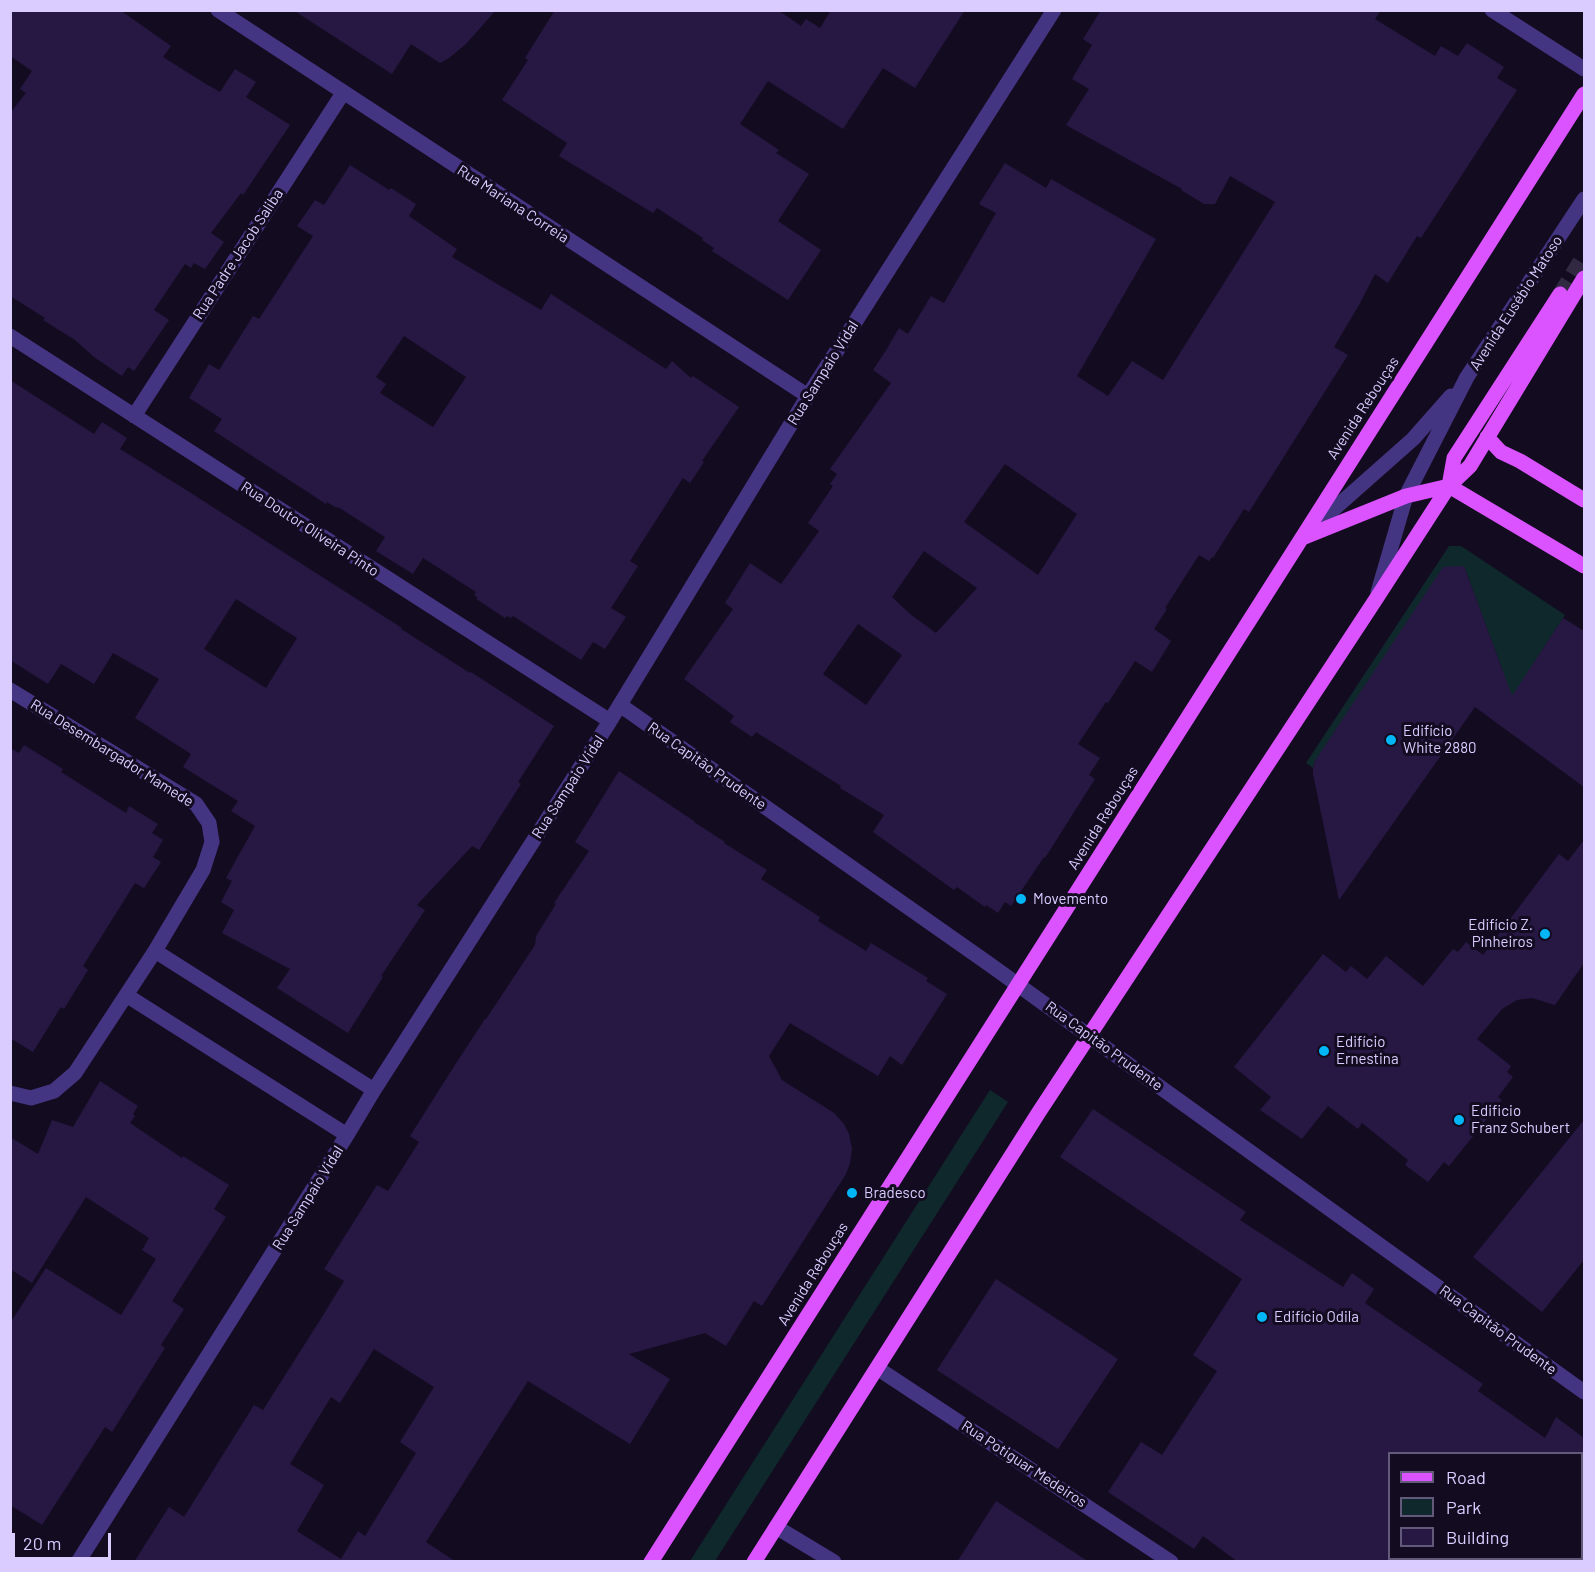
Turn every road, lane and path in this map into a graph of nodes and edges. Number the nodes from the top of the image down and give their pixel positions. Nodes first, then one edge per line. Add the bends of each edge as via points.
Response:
1 (218, 10) edge
2 (1053, 10) edge
3 (1492, 10) edge
4 (1584, 69) edge
5 (343, 93) junction
6 (1584, 94) edge
7 (1584, 198) edge
8 (1584, 278) edge
9 (1560, 294) tunnel mouth
10 (10, 336) edge
11 (1467, 377) junction
12 (808, 396) junction
13 (134, 416) junction
14 (1487, 437) junction
15 (1449, 486) junction
16 (1406, 496) junction
17 (1584, 500) edge
18 (1302, 538) junction
19 (1584, 566) edge
20 (1376, 599) junction
21 (10, 690) edge
22 (620, 705) junction
23 (610, 721) junction
24 (155, 951) junction
25 (1018, 986) junction
26 (126, 995) junction
27 (1089, 1036) junction
28 (374, 1090) junction
29 (10, 1093) edge
30 (347, 1135) junction
31 (877, 1368) junction
32 (1584, 1392) edge
33 (776, 1527) junction
34 (78, 1562) edge
35 (651, 1562) edge
36 (754, 1562) edge
37 (834, 1562) edge
38 (1171, 1562) edge

1 - 5 street, Rua Mariana Correia
2 - 12 street, Rua Sampaio Vidal
3 - 4 street
5 - 12 street, Rua Mariana Correia
5 - 13 street, Rua Padre Jacob Saliba
6 - 18 main road, Avenida Rebouças
7 - 11 street, Avenida Eusébio Matoso
8 - 14 main road
9 - 15 main road via 1454,458
10 - 13 street, Rua Doutor Oliveira Pinto
11 - 16 street, Avenida Eusébio Matoso
11 - 18 street, Avenida Eusébio Matoso via 1413,439
12 - 22 street, Rua Sampaio Vidal
13 - 23 street, Rua Doutor Oliveira Pinto
14 - 15 main road via 1470,466
14 - 17 main road via 1501,452
15 - 16 main road
15 - 19 main road
15 - 20 main road
16 - 18 main road
16 - 20 street, Avenida Eusébio Matoso
18 - 25 main road, Avenida Rebouças
20 - 27 main road
21 - 24 street, Rua Desembargador Mamede via 196,804 209,823 212,842 203,870
22 - 23 street, Rua Sampaio Vidal
22 - 25 street, Rua Capitão Prudente
23 - 28 street, Rua Sampaio Vidal
24 - 26 street, Rua Desembargador Mamede
24 - 28 street
25 - 27 street, Rua Capitão Prudente
25 - 35 main road, Avenida Rebouças
26 - 29 street, Rua Desembargador Mamede via 75,1073 54,1091 31,1098
26 - 30 street
27 - 31 main road
27 - 32 street, Rua Capitão Prudente
28 - 30 street, Rua Sampaio Vidal
30 - 34 street, Rua Sampaio Vidal
31 - 33 main road
31 - 38 street, Rua Potiguar Medeiros
33 - 36 main road
33 - 37 street

